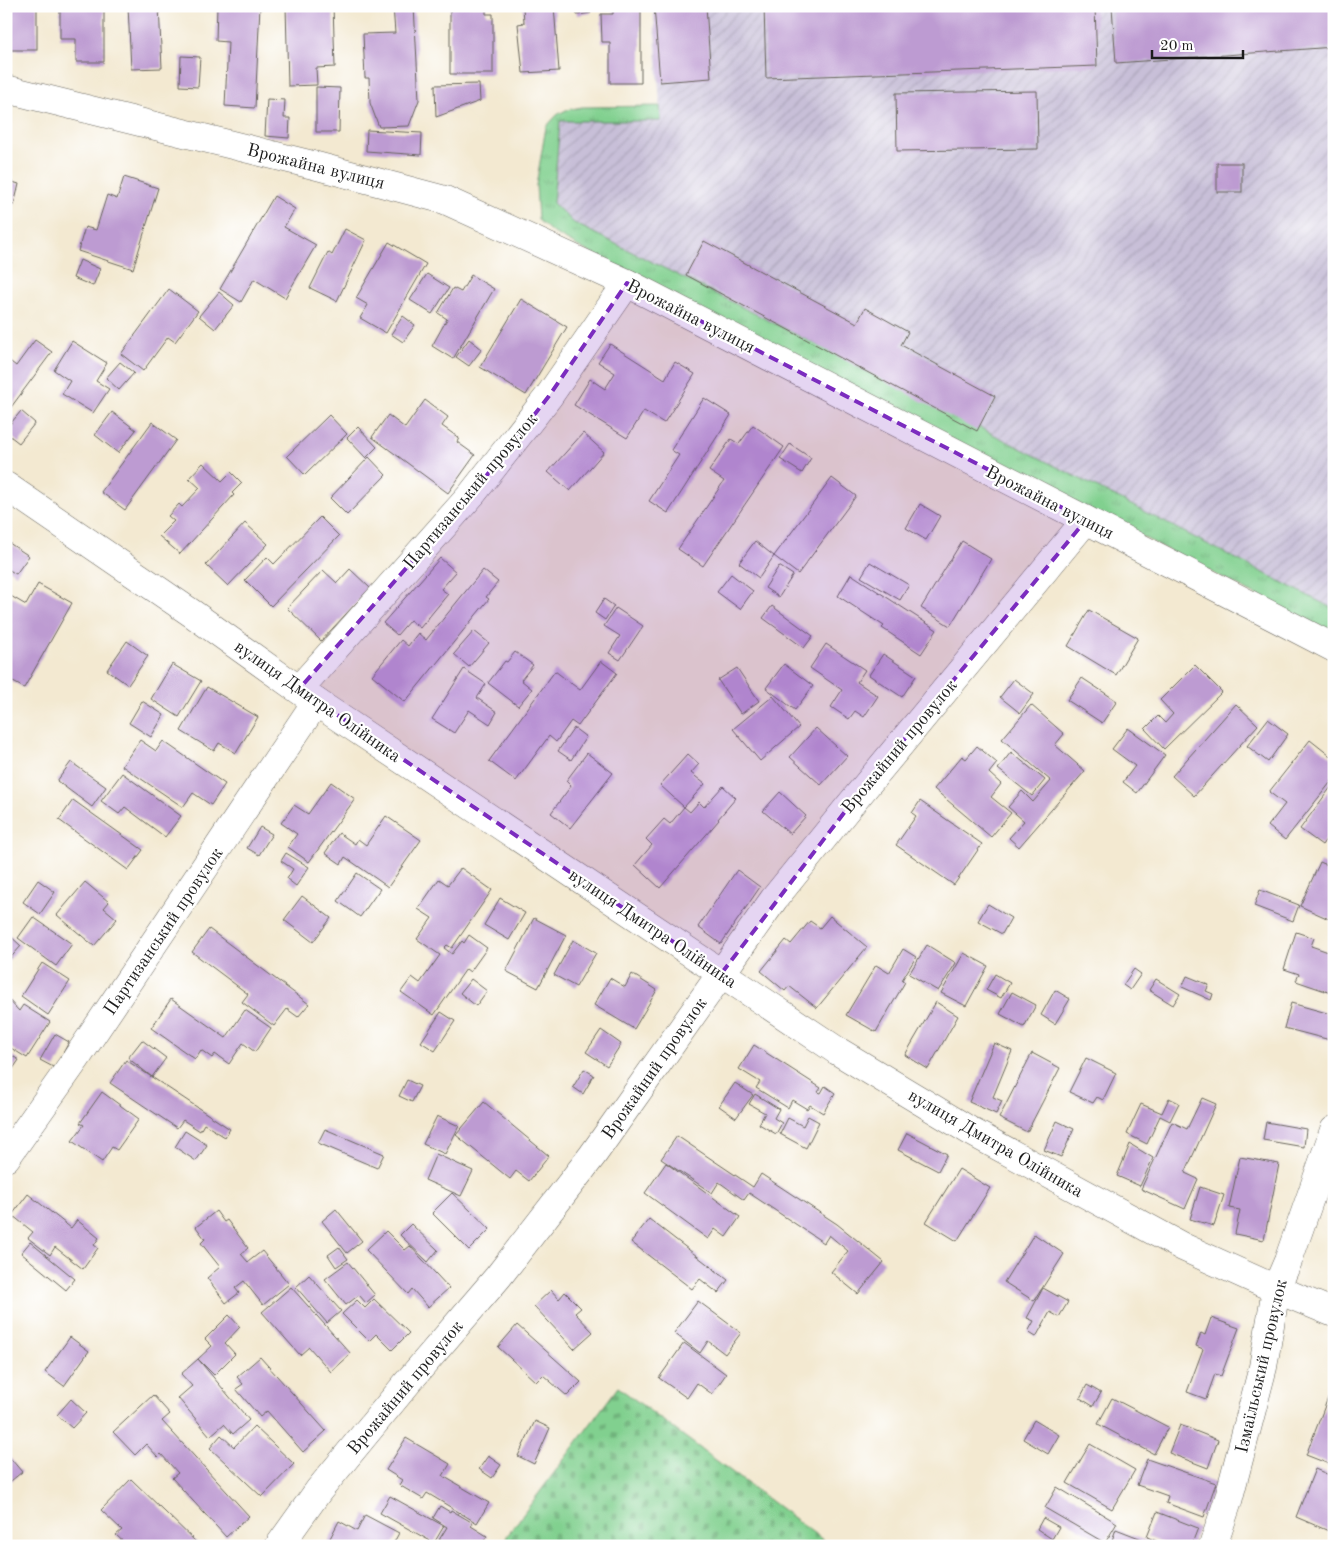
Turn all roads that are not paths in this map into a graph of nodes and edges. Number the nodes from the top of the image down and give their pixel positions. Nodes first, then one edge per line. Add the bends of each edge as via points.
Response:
1 (6, 89) edge
2 (627, 283) junction
3 (6, 486) edge
4 (1086, 520) junction
5 (1334, 648) edge
6 (308, 696) junction
7 (721, 974) junction
8 (1334, 1130) edge
9 (6, 1158) edge
10 (1276, 1289) junction
11 (1334, 1313) edge
12 (279, 1546) edge
13 (1213, 1546) edge

1 - 2 street, Врожайна вулиця via 445,200
2 - 4 street, Врожайна вулиця
2 - 6 street, Партизанський провулок via 549,396
3 - 6 street, вулиця Дмитра Олійника
4 - 5 street, Врожайна вулиця
4 - 7 street, Врожайний провулок via 774,899
6 - 7 street, вулиця Дмитра Олійника
6 - 9 street, Партизанський провулок via 87,1043
7 - 10 street, вулиця Дмитра Олійника via 836,1050 972,1132 1183,1247
7 - 12 street, Врожайний провулок via 592,1156 516,1255 319,1490
8 - 10 street, Ізмаїльський провулок
10 - 11 street, вулиця Дмитра Олійника
10 - 13 street, Ізмаїльський провулок via 1263,1367

